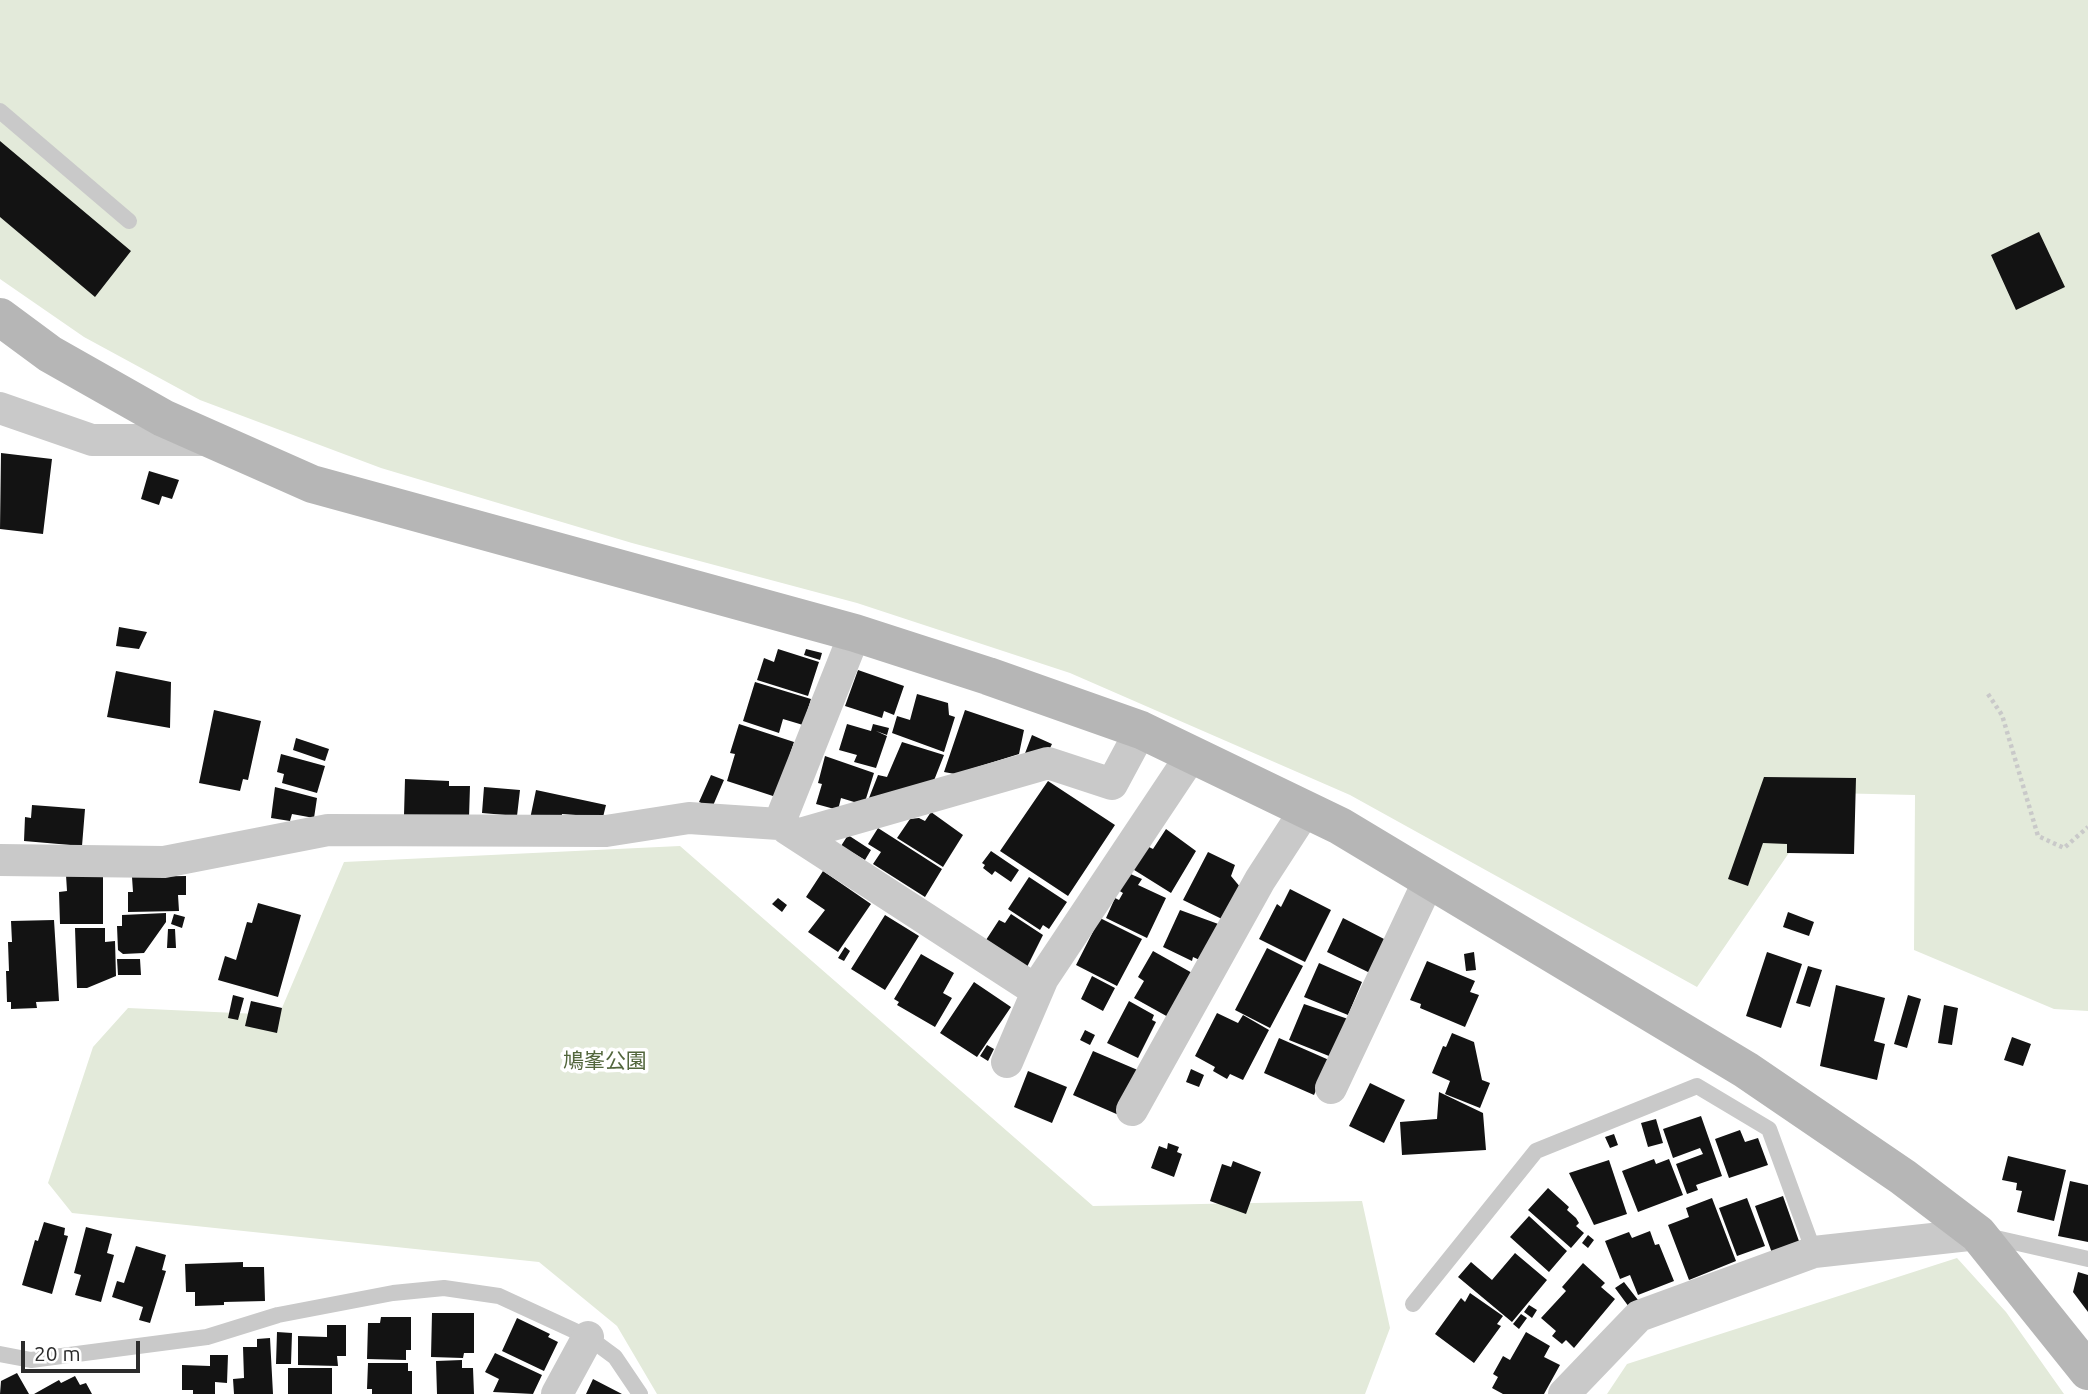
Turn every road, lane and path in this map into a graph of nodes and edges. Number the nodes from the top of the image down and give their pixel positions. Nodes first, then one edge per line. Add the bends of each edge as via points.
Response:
1 (0, 111) edge
2 (129, 221) dead end
3 (0, 317) edge
4 (0, 408) edge
5 (206, 440) junction
6 (855, 633) junction
7 (1988, 694) dead end
8 (1141, 730) junction
9 (1192, 753) junction
10 (1306, 808) junction
11 (2088, 827) edge
12 (788, 829) junction
13 (0, 860) edge
14 (1430, 878) junction
15 (1037, 991) junction
16 (1007, 1062) dead end
17 (1331, 1088) dead end
18 (1132, 1110) dead end
19 (1978, 1234) junction
20 (1814, 1252) junction
21 (2088, 1259) edge
22 (1413, 1304) dead end
23 (588, 1337) junction
24 (0, 1354) edge
25 (2088, 1371) edge
26 (557, 1394) edge
27 (639, 1394) edge
28 (1564, 1394) edge

1 - 2 lane
3 - 5 street via 50,354
4 - 5 street via 92,440
5 - 6 street via 312,484 381,505
6 - 8 street
6 - 12 street
7 - 11 path via 2002,715 2038,835 2064,848
8 - 9 street
8 - 12 street via 1112,784 1048,763
9 - 10 street
9 - 15 street
10 - 14 street
10 - 18 street via 1260,880
12 - 13 street via 690,818 606,831 328,830 164,862
12 - 15 street
14 - 17 street
14 - 19 street via 1746,1070
15 - 16 street
19 - 20 street
19 - 21 lane
19 - 25 street
20 - 22 lane via 1769,1129 1698,1086 1536,1151
20 - 28 street via 1639,1316
23 - 24 lane via 499,1296 444,1289 393,1293 278,1315 207,1336 31,1360
23 - 26 street
23 - 27 lane via 615,1357

